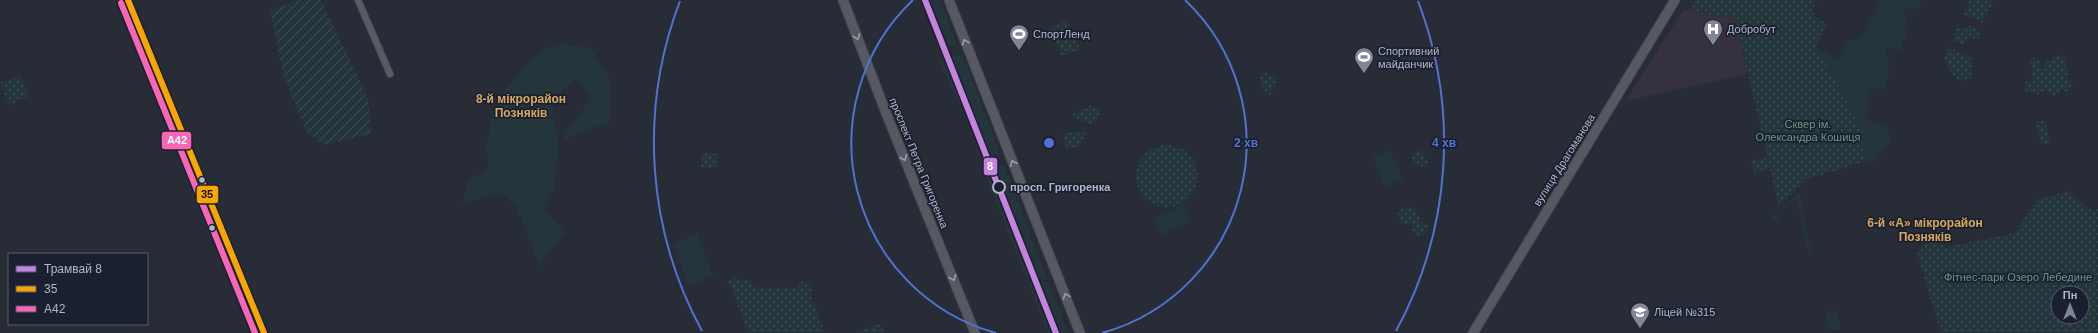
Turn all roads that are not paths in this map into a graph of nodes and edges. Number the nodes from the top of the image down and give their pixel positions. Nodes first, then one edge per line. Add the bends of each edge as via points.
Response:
1 (128, 0) edge
2 (358, 0) edge
3 (844, 0) edge
4 (949, 0) edge
5 (1675, 0) edge
6 (390, 74) dead end
7 (264, 333) edge
8 (975, 333) edge
9 (1080, 333) edge
10 (1473, 333) edge

1 - 7 street
2 - 6 street
3 -> 8 main road, проспект Петра Григоренка via 886,113
9 -> 4 main road
5 - 10 main road, вулиця Драгоманова

